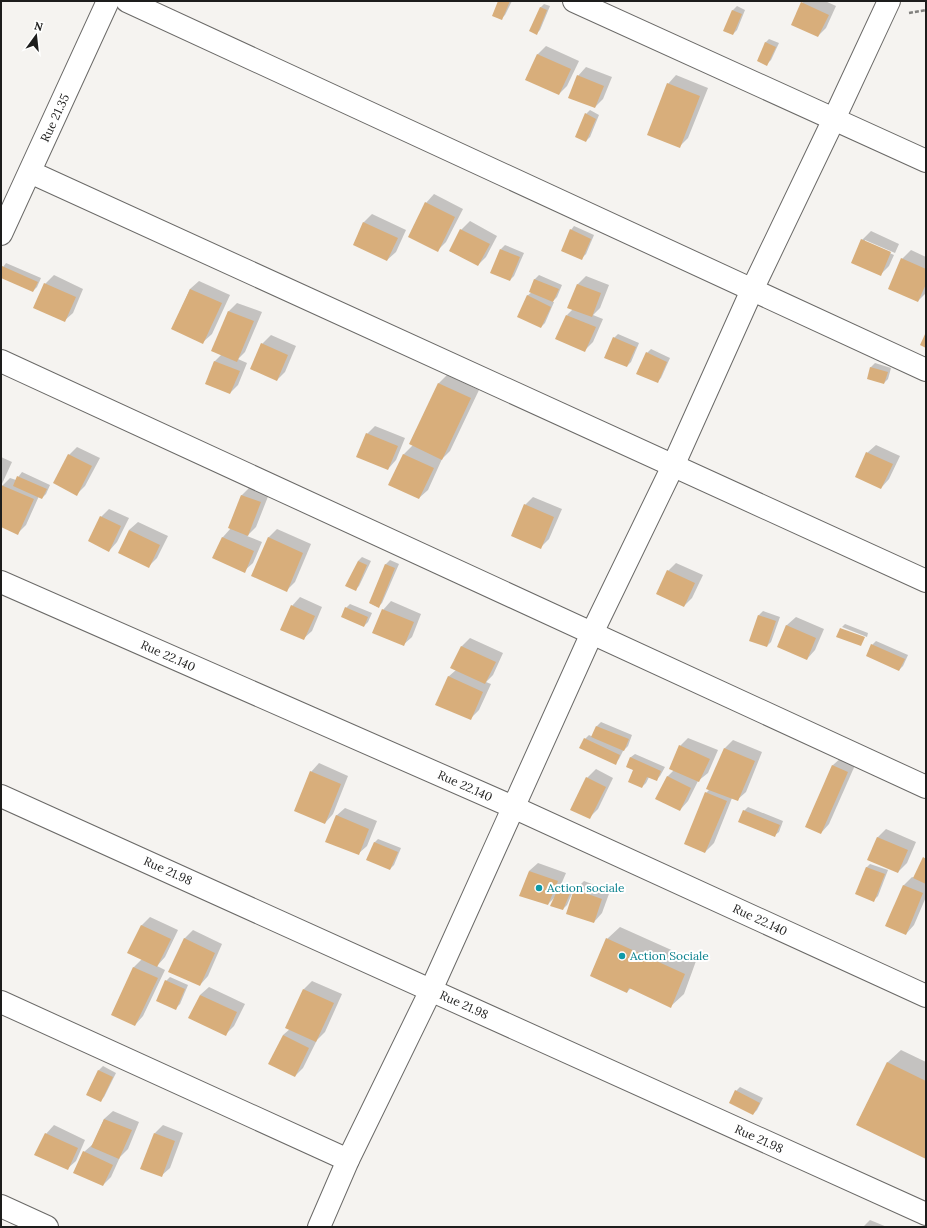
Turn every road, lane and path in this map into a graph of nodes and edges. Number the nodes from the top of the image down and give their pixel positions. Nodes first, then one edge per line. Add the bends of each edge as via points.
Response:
1 (108, 1) edge
2 (127, 1) edge
3 (574, 1) edge
4 (888, 1) edge
5 (834, 120) junction
6 (926, 161) edge
7 (30, 172) junction
8 (1, 234) edge
9 (752, 290) junction
10 (1, 361) edge
11 (926, 370) edge
12 (673, 466) junction
13 (926, 581) edge
14 (1, 582) edge
15 (592, 633) junction
16 (926, 786) edge
17 (1, 796) edge
18 (513, 807) junction
19 (431, 990) junction
20 (926, 996) edge
21 (1, 1002) edge
22 (348, 1160) junction
23 (1, 1206) edge
24 (926, 1214) edge
25 (47, 1227) edge
26 (319, 1227) edge

1 - 7 street, Rue 21.35
2 - 9 street
3 - 5 street
4 - 5 street
5 - 6 street
5 - 9 street
7 - 8 street, Rue 21.35
7 - 12 street
9 - 11 street
9 - 12 street
10 - 15 street
12 - 13 street
12 - 15 street
14 - 18 street, Rue 22.140
15 - 16 street
15 - 18 street
17 - 19 street, Rue 21.98
18 - 19 street
18 - 20 street, Rue 22.140
19 - 22 street
19 - 24 street, Rue 21.98
21 - 22 street
22 - 26 street
23 - 25 street

